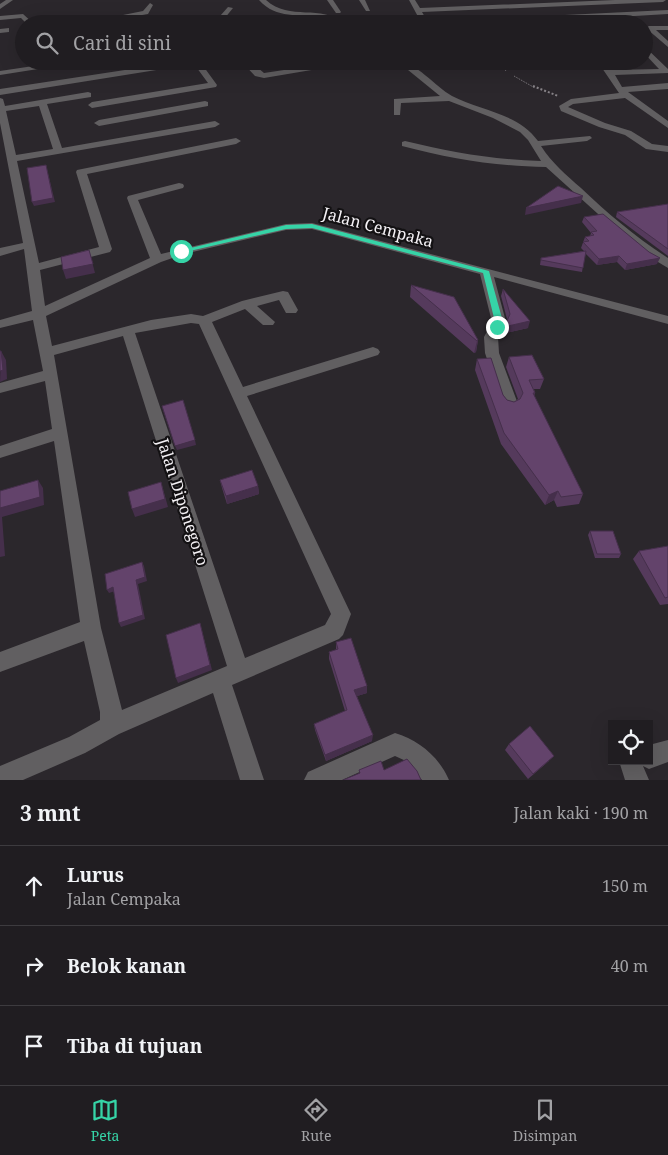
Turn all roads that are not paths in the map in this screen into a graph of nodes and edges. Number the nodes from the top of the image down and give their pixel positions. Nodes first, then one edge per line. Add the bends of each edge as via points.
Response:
1 (10, 0) edge
2 (262, 0) edge
3 (330, 0) edge
4 (362, 0) edge
5 (412, 0) edge
6 (663, 0) edge
7 (557, 2) edge
8 (150, 5) dead end
9 (0, 7) edge
10 (230, 8) dead end
11 (368, 10) dead end
12 (419, 10) junction
13 (338, 12) dead end
14 (667, 13) edge
15 (636, 14) joint
16 (134, 15) edge
17 (224, 15) edge
18 (315, 15) edge
19 (422, 15) edge
20 (572, 15) edge
21 (604, 15) edge
22 (15, 17) edge
23 (0, 18) edge
24 (653, 28) edge
25 (668, 28) edge
26 (653, 32) edge
27 (666, 41) edge
28 (653, 42) edge
29 (653, 57) edge
30 (15, 70) edge
31 (182, 70) edge
32 (203, 70) edge
33 (254, 70) edge
34 (301, 70) edge
35 (413, 70) edge
36 (666, 71) edge
37 (0, 73) edge
38 (82, 79) junction
39 (165, 79) junction
40 (668, 86) edge
41 (0, 92) edge
42 (623, 93) junction
43 (88, 95) junction
44 (449, 98) junction
45 (42, 103) junction
46 (92, 104) junction
47 (205, 104) dead end
48 (1, 105) edge
49 (398, 114) dead end
50 (215, 124) dead end
51 (668, 125) edge
52 (3, 132) edge
53 (103, 133) junction
54 (587, 138) dead end
55 (236, 141) dead end
56 (405, 144) dead end
57 (536, 144) junction
58 (74, 147) junction
59 (668, 149) edge
60 (58, 151) junction
61 (7, 158) edge
62 (516, 164) junction
63 (548, 164) junction
64 (82, 171) junction
65 (525, 173) dead end
66 (179, 186) dead end
67 (28, 245) junction
68 (0, 252) edge
69 (157, 258) junction
70 (668, 264) edge
71 (34, 268) junction
72 (486, 272) junction
73 (247, 304) junction
74 (291, 310) dead end
75 (39, 314) junction
76 (204, 320) junction
77 (668, 320) edge
78 (268, 322) dead end
79 (0, 324) edge
80 (128, 331) junction
81 (47, 352) junction
82 (373, 352) dead end
83 (51, 374) junction
84 (0, 388) edge
85 (238, 394) junction
86 (510, 404) edge
87 (60, 433) junction
88 (0, 452) edge
89 (91, 628) junction
90 (0, 662) edge
91 (229, 676) junction
92 (111, 726) junction
93 (668, 751) edge
94 (653, 757) edge
95 (0, 778) edge
96 (252, 780) edge
97 (316, 780) edge
98 (437, 780) edge

1 - 9 street
2 - 18 street via 277,12
3 - 13 street
4 - 11 street
5 - 12 street
6 - 7 street
7 - 12 street via 447,13
7 - 20 street
8 - 16 street via 146,13
10 - 17 street
12 - 19 street
14 - 15 street
15 - 21 street
22 - 23 street
24 - 25 street
26 - 27 street
27 - 28 street
29 - 36 street
30 - 37 street
31 - 39 street
32 - 39 street via 213,85
33 - 34 street via 264,76
35 - 44 street
36 - 42 street via 608,71
38 - 39 street via 111,71
38 - 41 street
38 - 43 street
39 - 46 street
40 - 42 street
42 - 51 street
42 - 59 street via 571,102 564,105 564,109 628,133 649,147
43 - 45 street
43 - 46 street
44 - 49 street via 397,101
44 - 57 street via 515,125
45 - 48 street
45 - 60 street
46 - 53 street
47 - 53 street
48 - 52 street
50 - 53 street
52 - 61 street
53 - 58 street
54 - 57 street
55 - 64 street
56 - 62 street via 456,156
57 - 63 street
58 - 60 street
58 - 64 street
60 - 61 street
61 - 67 street
62 - 63 street
62 - 65 street
63 - 70 street via 640,245
64 - 71 street via 106,249
66 - 69 street via 132,199
67 - 68 street
67 - 71 street
69 - 72 street, Jalan Cempaka via 277,229 312,226
69 - 75 street, Jalan Cempaka
71 - 75 street
72 - 77 street, Jalan Cempaka
72 - 86 street via 499,322 491,337 492,353
73 - 74 street via 283,295
73 - 76 street
73 - 78 street
75 - 79 street, Jalan Cempaka
75 - 81 street
76 - 80 street via 182,320
76 - 85 street
80 - 81 street
80 - 91 street, Jalan Diponegoro
81 - 83 street
82 - 85 street
83 - 84 street
83 - 87 street
85 - 91 street via 341,614 332,632
87 - 88 street
87 - 89 street
89 - 90 street
89 - 92 street via 111,712
91 - 92 street
91 - 96 street, Jalan Diponegoro
92 - 95 street
93 - 94 street
97 - 98 street via 395,744 417,754

